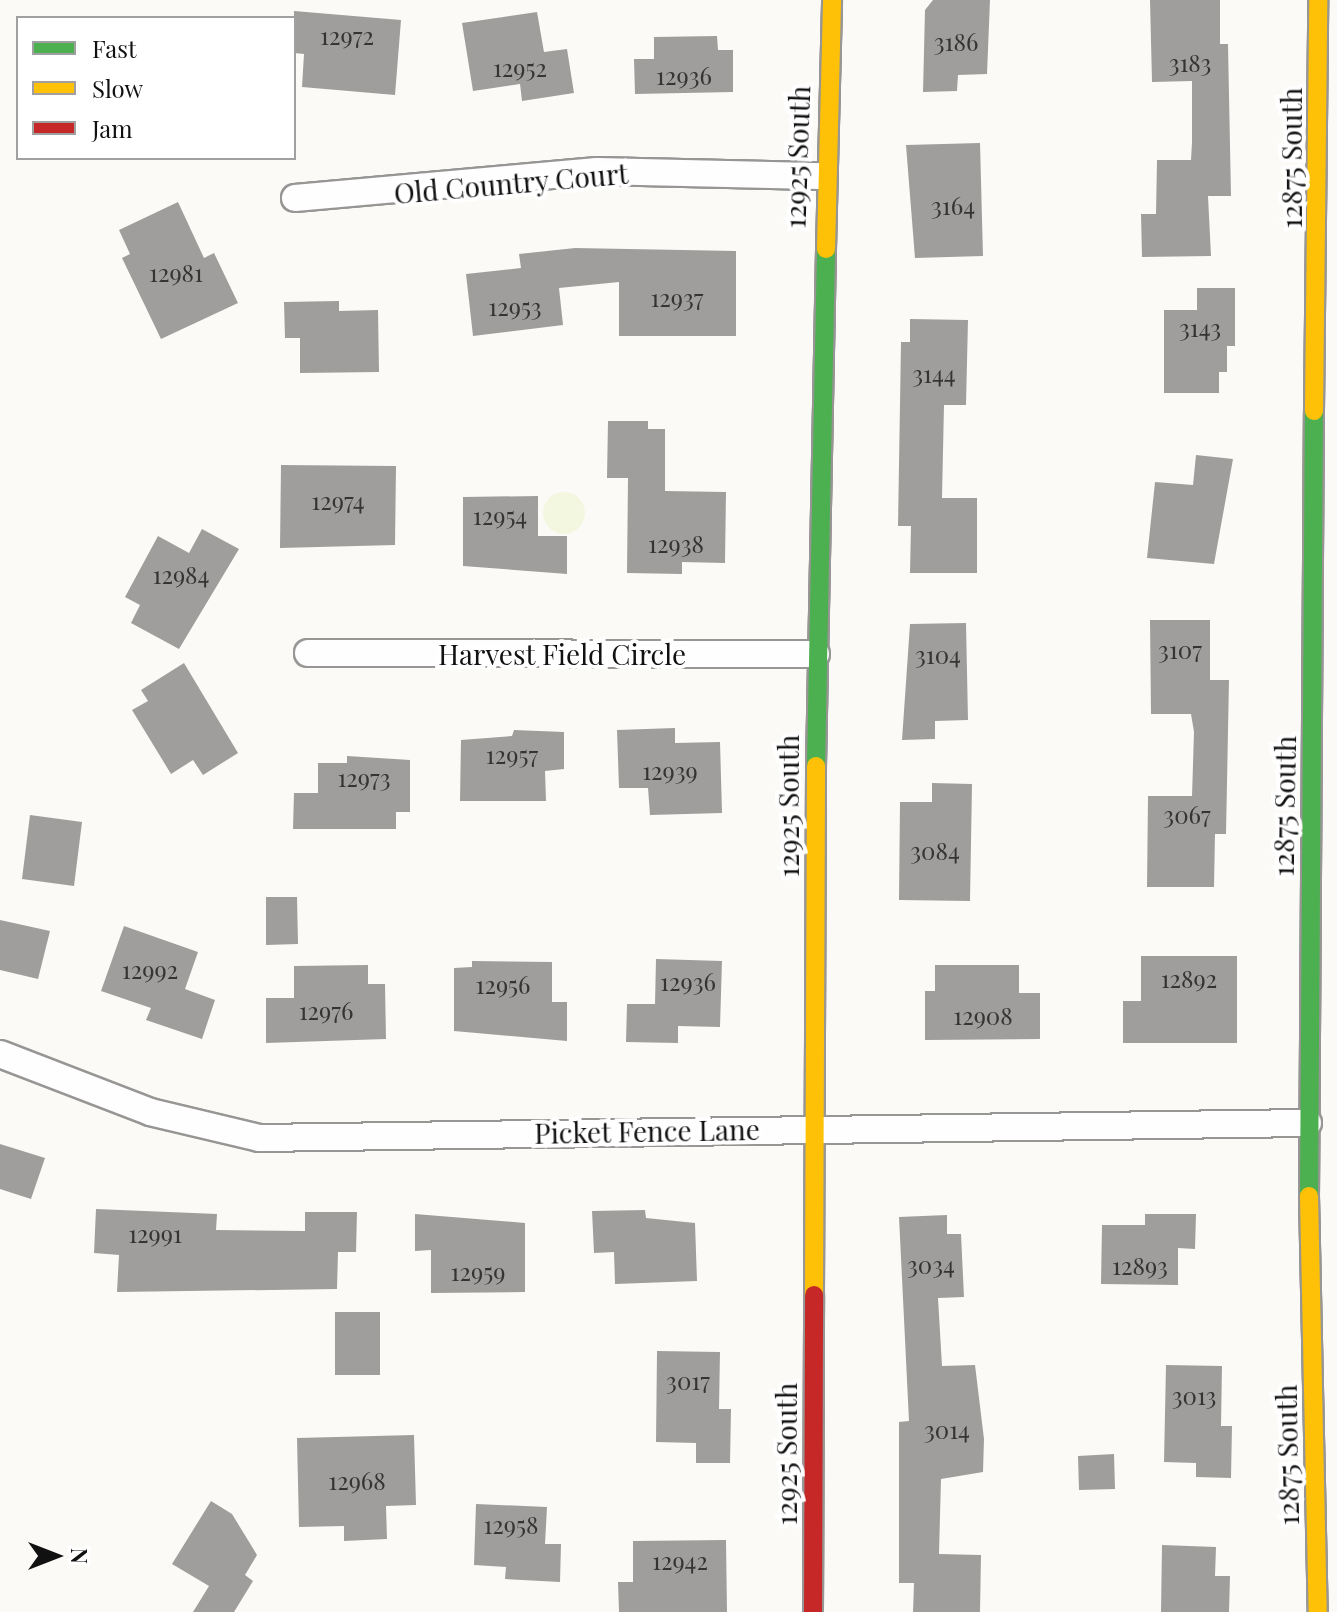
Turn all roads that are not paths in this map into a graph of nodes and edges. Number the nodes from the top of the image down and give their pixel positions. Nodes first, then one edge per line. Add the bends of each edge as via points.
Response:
1 (832, 0) edge
2 (1318, 0) edge
3 (1329, 147) edge
4 (823, 176) junction
5 (295, 198) dead end
6 (308, 653) dead end
7 (816, 654) junction
8 (0, 1054) edge
9 (1308, 1123) junction
10 (817, 1128) junction
11 (813, 1612) edge
12 (1318, 1612) edge

1 - 4 street, 12925 South
2 - 3 street, 12875 South
3 - 9 street, 12875 South
4 - 5 street, Old Country Court via 597,171
4 - 7 street, 12925 South
6 - 7 street, Harvest Field Circle
7 - 10 street, 12925 South
8 - 10 street, Picket Fence Lane via 150,1112 259,1138
9 - 10 street, Picket Fence Lane
9 - 12 street, 12875 South
10 - 11 street, 12925 South

